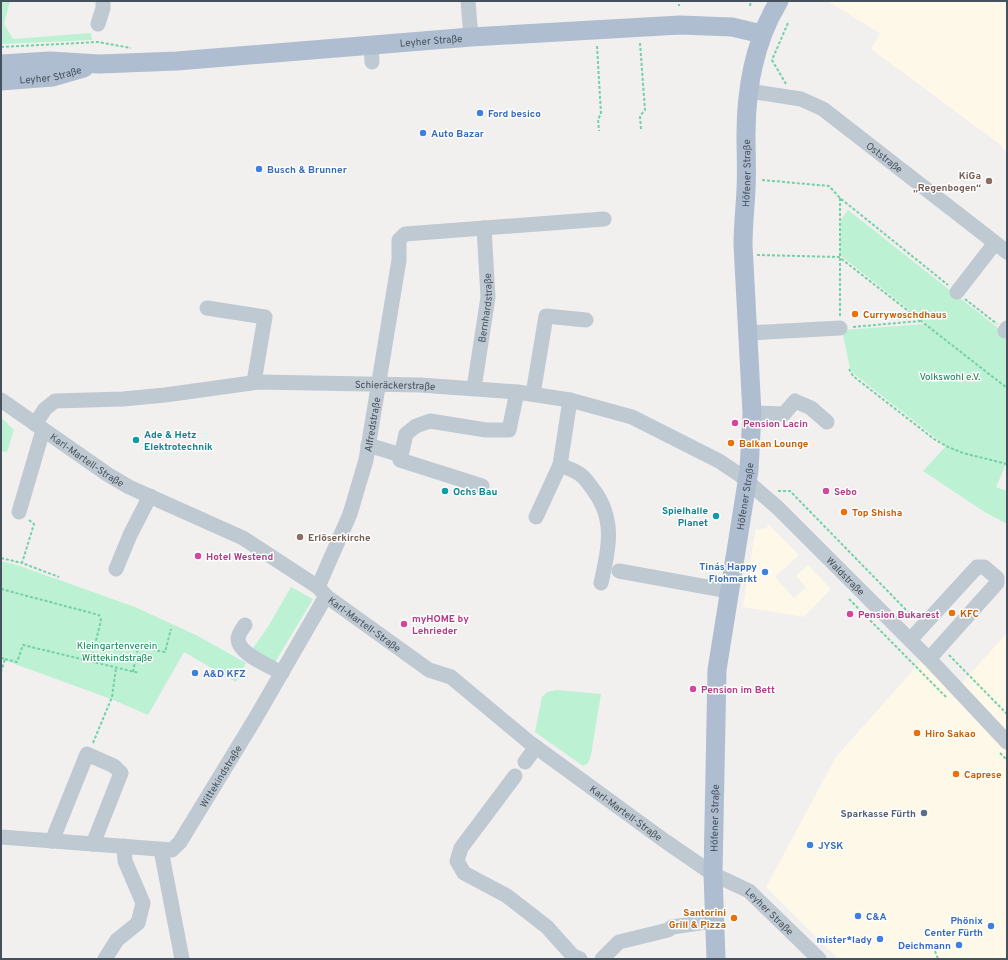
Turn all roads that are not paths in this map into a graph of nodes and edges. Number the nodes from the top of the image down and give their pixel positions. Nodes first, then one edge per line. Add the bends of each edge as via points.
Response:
1 (103, 1) edge
2 (468, 1) edge
3 (779, 1) edge
4 (98, 24) dead end
5 (762, 34) junction
6 (471, 37) junction
7 (1, 64) edge
8 (99, 64) junction
9 (1, 81) edge
10 (749, 91) junction
11 (604, 219) dead end
12 (484, 228) junction
13 (995, 243) junction
14 (1007, 252) edge
15 (957, 292) road end
16 (207, 308) dead end
17 (586, 320) dead end
18 (840, 328) road end
19 (748, 332) junction
20 (254, 382) junction
21 (380, 385) junction
22 (474, 388) junction
23 (517, 392) junction
24 (533, 394) junction
25 (1, 400) edge
26 (570, 400) junction
27 (752, 413) junction
28 (827, 422) dead end
29 (39, 427) junction
30 (368, 445) junction
31 (401, 455) junction
32 (560, 465) junction
33 (747, 481) junction
34 (482, 486) dead end
35 (150, 496) junction
36 (19, 512) road end
37 (536, 517) dead end
38 (116, 569) dead end
39 (619, 571) dead end
40 (601, 583) dead end
41 (729, 591) junction
42 (322, 592) junction
43 (244, 625) dead end
44 (910, 640) junction
45 (929, 659) junction
46 (282, 673) junction
47 (1007, 742) edge
48 (536, 747) junction
49 (525, 762) dead end
50 (515, 776) dead end
51 (1, 837) edge
52 (52, 841) junction
53 (93, 844) junction
54 (124, 846) junction
55 (161, 850) junction
56 (712, 874) junction
57 (714, 921) junction
58 (106, 959) edge
59 (182, 959) edge
60 (580, 959) edge
61 (602, 959) edge
62 (716, 959) edge
63 (819, 959) edge

1 - 4 street
2 - 6 street
3 - 5 main road, Höfener Straße
5 - 6 main road, Leyher Straße via 732,27 686,25
5 - 10 main road, Höfener Straße
6 - 8 main road, Leyher Straße via 371,54
7 - 8 main road, Leyher Straße via 50,61
8 - 9 main road, Leyher Straße via 53,77
10 - 13 street, Oststraße via 793,98 813,103 823,109
10 - 19 main road, Höfener Straße via 743,223
11 - 12 street
12 - 21 street, Alfredstraße via 405,234 399,240 399,260 380,371
12 - 22 street, Bernhardstraße via 488,297
13 - 14 street, Oststraße
13 - 15 street
16 - 20 street via 265,317
17 - 24 street via 546,316
18 - 19 street
19 - 27 main road, Höfener Straße
20 - 21 street, Schieräckerstraße
20 - 29 street, Schieräckerstraße via 123,399 55,401 45,408
21 - 22 street, Schieräckerstraße
21 - 30 street, Alfredstraße
22 - 23 street, Schieräckerstraße
23 - 24 street, Schieräckerstraße
23 - 31 street via 509,430 486,430 430,421 416,426 406,434
24 - 26 street, Schieräckerstraße
25 - 29 street, Karl-Martell-Straße
26 - 32 street
26 - 33 street, Schieräckerstraße via 632,417 719,461
27 - 28 street via 784,414 796,401 811,408
27 - 33 main road, Höfener Straße
29 - 35 street, Karl-Martell-Straße via 107,474
29 - 36 street, Schieräckerstraße
30 - 31 street
30 - 42 street, Alfredstraße via 350,514
31 - 34 street via 400,460
32 - 37 street
32 - 40 street via 582,476 597,494 607,515 609,535
33 - 41 main road, Höfener Straße
33 - 44 street, Waldstraße via 778,508
35 - 38 street
35 - 42 street, Karl-Martell-Straße via 243,538
39 - 41 street
41 - 56 main road, Höfener Straße via 717,670
42 - 46 street, Wittekindstraße
42 - 48 street, Karl-Martell-Straße via 429,670 451,677
43 - 46 street via 239,635 240,647
44 - 45 street, Waldstraße
44 - 45 street via 977,567 984,567 997,578 996,583
45 - 47 street, Waldstraße
46 - 55 street, Wittekindstraße via 180,842 172,850
48 - 49 street
48 - 56 street, Karl-Martell-Straße
50 - 60 street via 461,848 457,861 464,873 506,896 547,927 573,956
51 - 52 street, Wittekindstraße
52 - 53 street, Wittekindstraße
52 - 53 street via 90,749 121,773
53 - 54 street, Wittekindstraße
54 - 55 street, Wittekindstraße
54 - 58 street via 125,861 143,903 138,923 117,940
55 - 59 street
56 - 57 main road, Höfener Straße
56 - 63 street, Leyher Straße via 749,891
57 - 61 street via 672,927 620,942
57 - 62 main road, Höfener Straße

